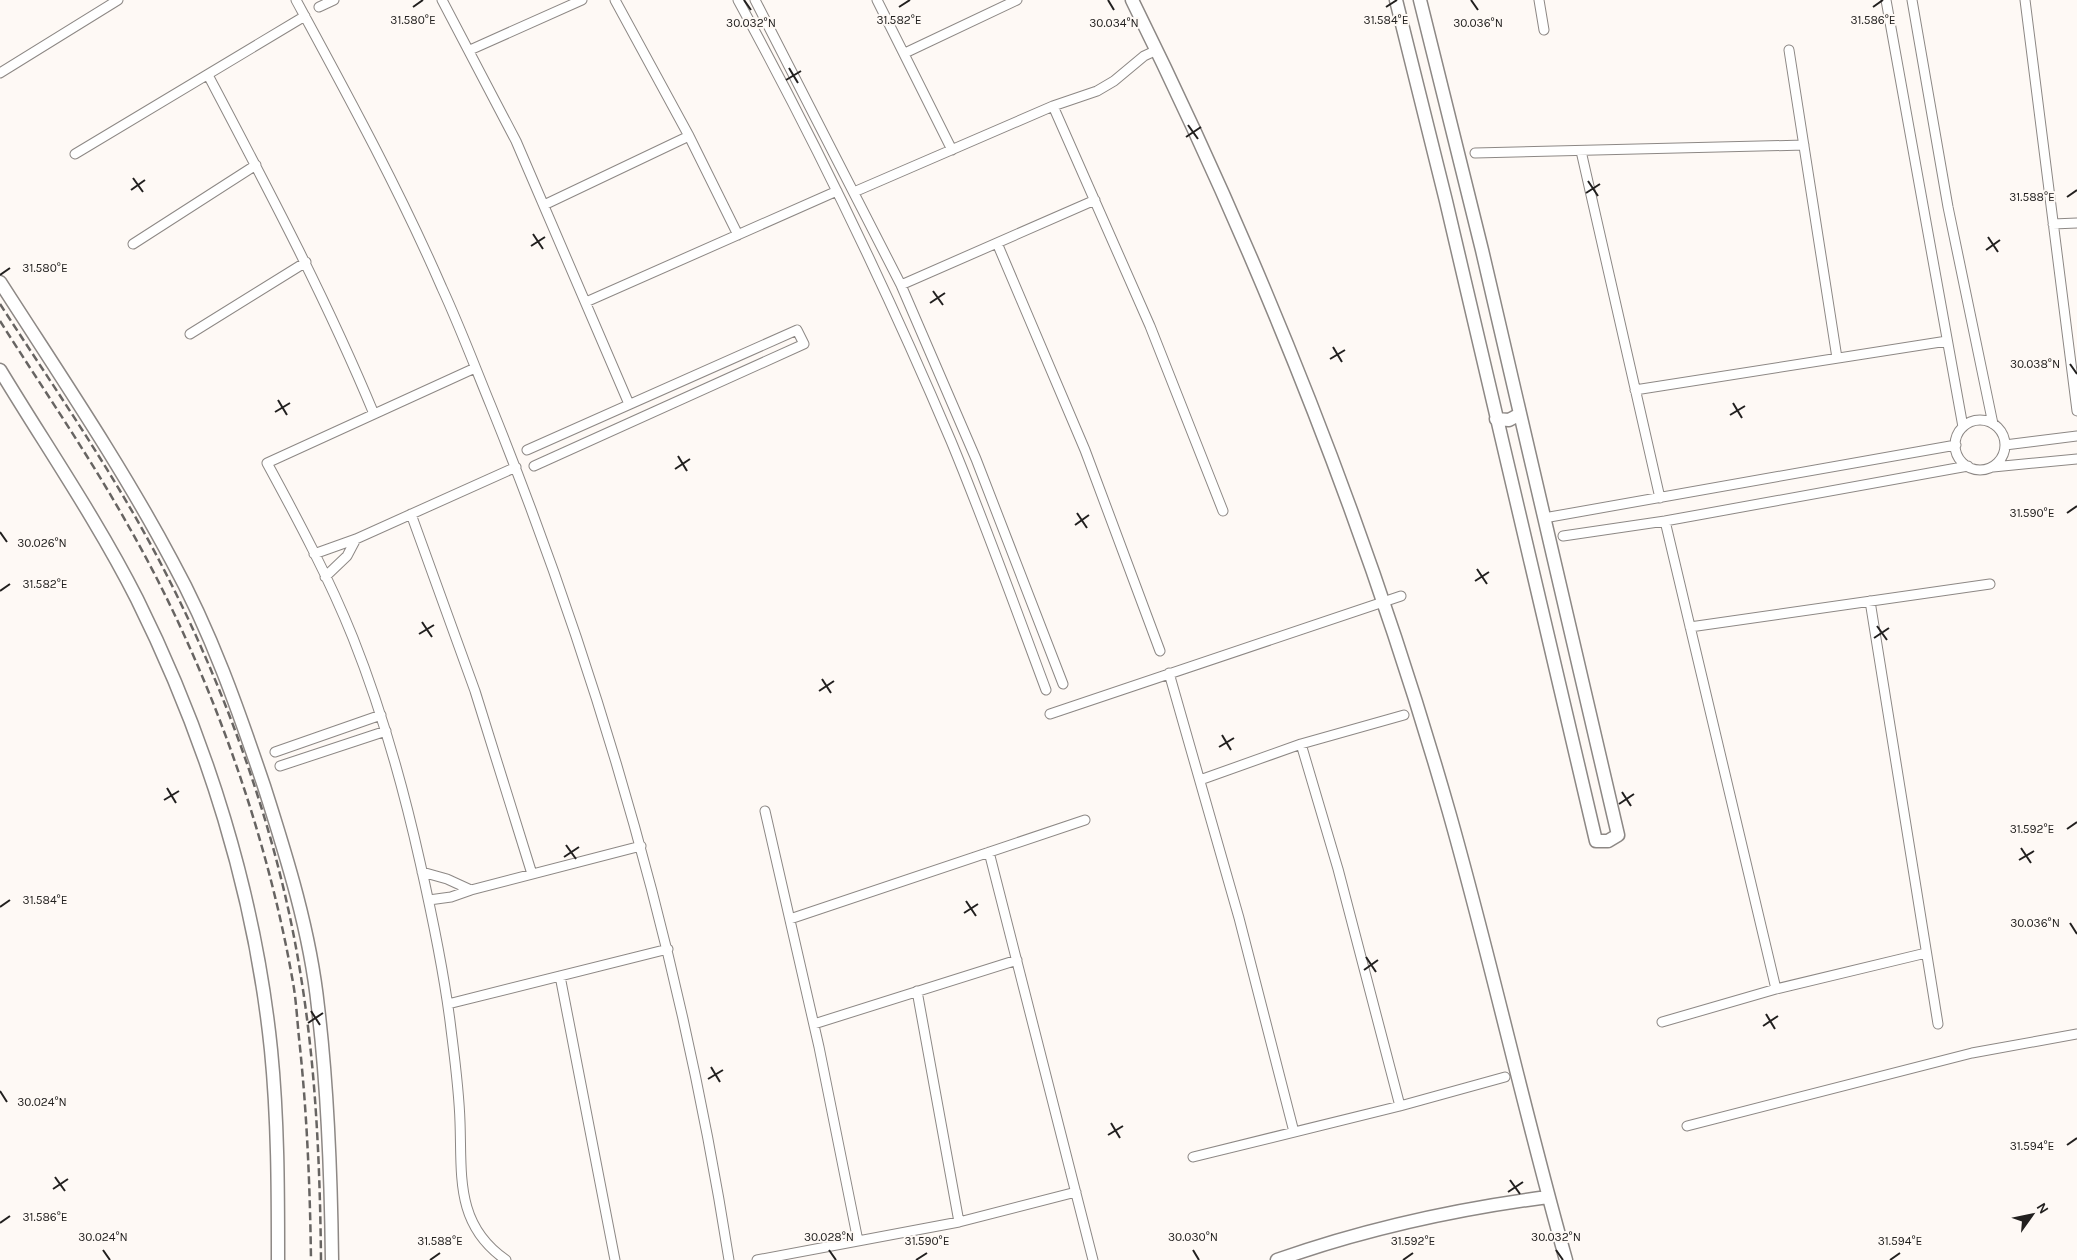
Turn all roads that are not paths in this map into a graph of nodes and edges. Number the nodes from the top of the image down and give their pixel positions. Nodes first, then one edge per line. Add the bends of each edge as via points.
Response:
1 (118, 0) edge
2 (296, 0) edge
3 (334, 0) edge
4 (442, 0) edge
5 (582, 0) edge
6 (615, 0) edge
7 (738, 0) edge
8 (755, 0) edge
9 (877, 0) edge
10 (1017, 0) edge
11 (1132, 0) edge
12 (1396, 0) edge
13 (1420, 0) edge
14 (1539, 0) edge
15 (1886, 0) edge
16 (1912, 0) edge
17 (2025, 0) edge
18 (998, 4) edge
19 (319, 7) dead end
20 (305, 16) junction
21 (1544, 30) dead end
22 (470, 50) junction
23 (1157, 50) junction
24 (1789, 50) dead end
25 (905, 53) junction
26 (0, 72) edge
27 (208, 74) junction
28 (1053, 106) junction
29 (689, 136) junction
30 (1804, 144) junction
31 (952, 150) junction
32 (1581, 151) junction
33 (1475, 153) dead end
34 (75, 154) dead end
35 (256, 165) junction
36 (837, 191) junction
37 (854, 192) junction
38 (1095, 200) junction
39 (544, 205) junction
40 (2077, 223) edge
41 (2053, 224) junction
42 (738, 235) junction
43 (997, 243) junction
44 (133, 244) dead end
45 (306, 262) junction
46 (0, 282) edge
47 (902, 285) junction
48 (586, 302) junction
49 (190, 334) dead end
50 (2067, 334) junction
51 (2077, 334) edge
52 (1947, 341) junction
53 (1837, 358) junction
54 (475, 368) junction
55 (0, 370) edge
56 (1636, 390) junction
57 (629, 404) junction
58 (2077, 411) edge
59 (374, 414) junction
60 (1520, 414) junction
61 (1496, 419) junction
62 (1993, 424) junction
63 (1963, 427) junction
64 (576, 428) junction
65 (2077, 436) edge
66 (584, 444) junction
67 (1956, 445) junction
68 (2005, 445) junction
69 (527, 450) dead end
70 (2077, 459) edge
71 (534, 466) dead end
72 (1968, 466) junction
73 (1993, 466) junction
74 (516, 467) junction
75 (1660, 498) junction
76 (1223, 511) dead end
77 (410, 514) junction
78 (1544, 518) junction
79 (1665, 521) junction
80 (1564, 536) dead end
81 (356, 539) junction
82 (314, 554) junction
83 (325, 577) junction
84 (1990, 584) dead end
85 (1401, 596) dead end
86 (1382, 601) junction
87 (1870, 601) junction
88 (1690, 627) junction
89 (1044, 636) junction
90 (1028, 642) junction
91 (1160, 651) dead end
92 (1169, 673) junction
93 (1063, 684) dead end
94 (1046, 690) dead end
95 (1050, 714) dead end
96 (381, 715) junction
97 (1404, 715) dead end
98 (386, 731) junction
99 (1301, 744) junction
100 (275, 752) dead end
101 (280, 766) dead end
102 (1200, 780) junction
103 (765, 810) dead end
104 (1085, 820) dead end
105 (640, 846) junction
106 (989, 852) junction
107 (422, 872) junction
108 (532, 874) junction
109 (471, 890) junction
110 (429, 900) junction
111 (790, 919) junction
112 (668, 949) junction
113 (1926, 953) junction
114 (1017, 960) junction
115 (560, 976) junction
116 (1776, 989) junction
117 (918, 991) junction
118 (448, 1004) junction
119 (1662, 1022) dead end
120 (814, 1024) junction
121 (1938, 1024) dead end
122 (2077, 1034) edge
123 (1505, 1077) dead end
124 (1400, 1106) junction
125 (1687, 1126) dead end
126 (1294, 1132) junction
127 (1193, 1157) dead end
128 (1076, 1192) junction
129 (1548, 1197) junction
130 (959, 1222) junction
131 (858, 1241) junction
132 (278, 1260) edge
133 (332, 1260) edge
134 (506, 1260) edge
135 (615, 1260) edge
136 (729, 1260) edge
137 (757, 1260) edge
138 (1092, 1260) edge
139 (1277, 1260) edge
140 (1566, 1260) edge

1 - 26 street
2 - 20 street
3 - 19 street
4 - 22 street
5 - 22 street
6 - 29 street
7 - 36 street
8 - 37 street
9 - 25 street
10 - 18 street
11 - 23 street
12 - 61 street
13 - 60 street
14 - 21 street
15 - 52 street
16 - 62 street via 1948,207
17 - 41 street
18 - 25 street
20 - 27 street
20 - 54 street via 400,198
22 - 39 street
23 - 28 street via 1134,63 1106,86
23 - 86 street via 1304,383
24 - 30 street
25 - 31 street
27 - 34 street
27 - 35 street
28 - 31 street
28 - 38 street
29 - 39 street
29 - 42 street
30 - 32 street
30 - 53 street
31 - 37 street
32 - 33 street
32 - 56 street
35 - 44 street
35 - 45 street
36 - 42 street
36 - 90 street via 948,434
37 - 47 street
38 - 43 street
38 - 76 street
39 - 48 street
40 - 41 street
41 - 50 street
42 - 48 street
43 - 47 street
43 - 91 street via 1085,450
45 - 49 street
45 - 59 street
46 - 133 street via 98,435 173,562 204,625 256,764 300,908 318,1005 331,1170
47 - 89 street via 976,459
48 - 57 street
50 - 51 street
50 - 58 street
52 - 53 street
52 - 63 street
53 - 56 street
54 - 59 street
54 - 74 street
55 - 132 street via 98,529 136,598 170,670 224,818 260,971 271,1049 277,1128
56 - 75 street
57 - 64 street
57 - 66 street via 797,330 804,344
59 - 82 street via 267,463
60 - 61 street via 1509,420
60 - 78 street
61 - 78 street via 1596,840 1608,842 1618,835
62 - 63 street via 1981,420
62 - 68 street via 2002,433
63 - 67 street
64 - 66 street
64 - 69 street
65 - 68 street
66 - 71 street
67 - 72 street via 1960,460
67 - 75 street
68 - 73 street via 2002,458
70 - 73 street
72 - 73 street via 1978,470
72 - 79 street
74 - 77 street
74 - 105 street via 588,668
75 - 78 street
77 - 81 street
77 - 108 street via 476,691
79 - 80 street
79 - 88 street
81 - 82 street
81 - 83 street via 347,556
82 - 83 street
83 - 96 street via 352,636
84 - 87 street
85 - 86 street
86 - 92 street
86 - 129 street via 1453,828
87 - 88 street
87 - 113 street
88 - 116 street
89 - 90 street
89 - 93 street
90 - 94 street
92 - 95 street
92 - 102 street
96 - 98 street
96 - 100 street
97 - 99 street
98 - 101 street
98 - 107 street
99 - 102 street
99 - 124 street via 1338,869
102 - 126 street via 1256,979
103 - 111 street
104 - 106 street
105 - 108 street
105 - 112 street
106 - 111 street
106 - 114 street
107 - 109 street
107 - 110 street
108 - 109 street
109 - 110 street
110 - 118 street
111 - 120 street
112 - 115 street
112 - 136 street via 701,1100
113 - 116 street
113 - 121 street
114 - 117 street
114 - 128 street
115 - 118 street
115 - 135 street
116 - 119 street
117 - 120 street
117 - 130 street
118 - 134 street via 464,1200 478,1232
120 - 131 street
122 - 125 street via 1972,1053
123 - 124 street
124 - 126 street
126 - 127 street
128 - 130 street
128 - 138 street
129 - 139 street via 1473,1208 1381,1228
129 - 140 street
130 - 131 street
131 - 137 street

